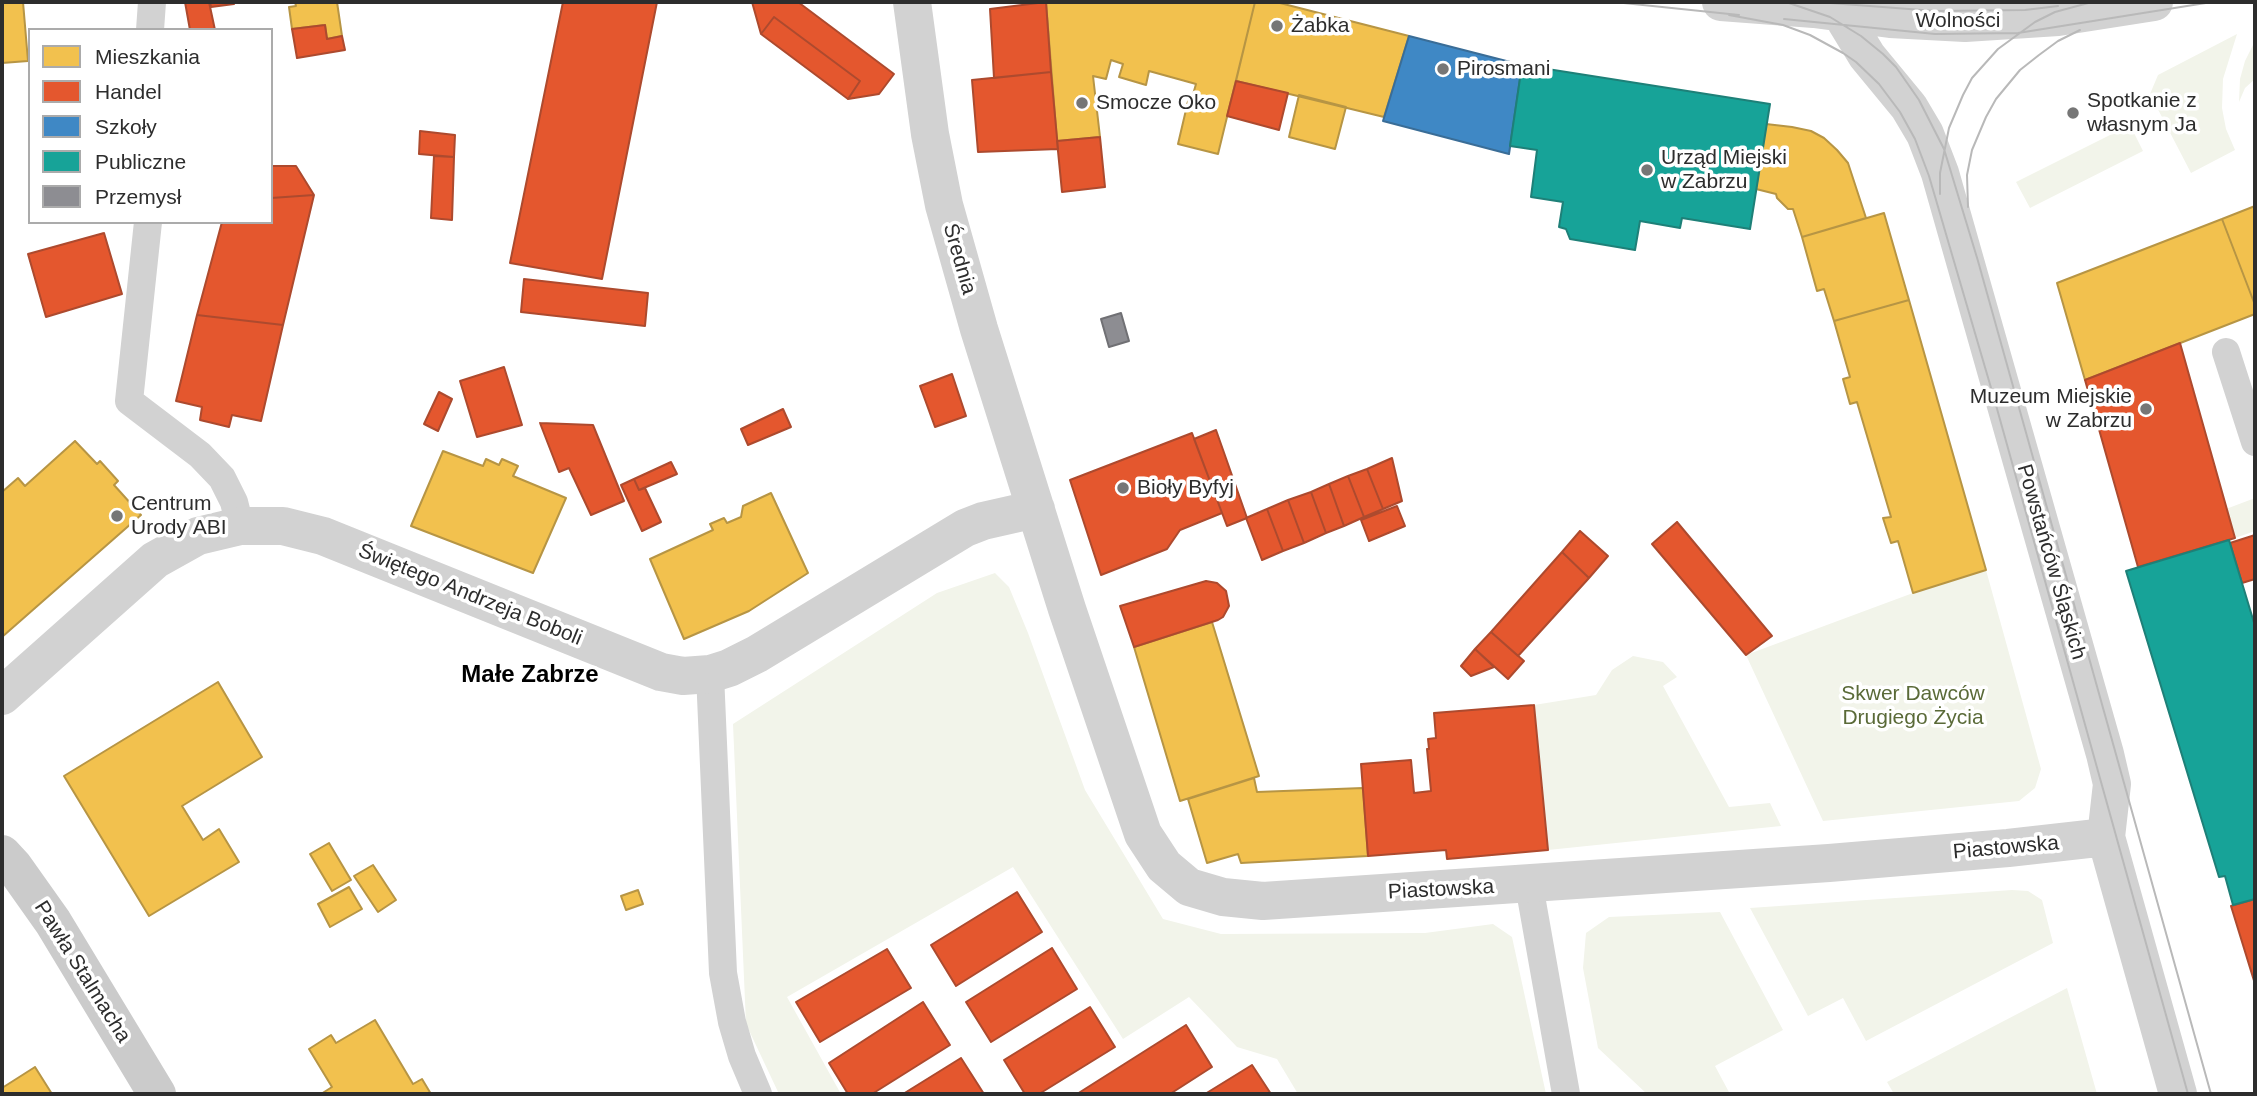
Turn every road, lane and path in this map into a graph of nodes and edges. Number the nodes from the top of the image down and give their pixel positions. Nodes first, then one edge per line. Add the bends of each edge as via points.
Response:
1 (152, 2) edge
2 (912, 2) edge
3 (1720, 2) edge
4 (2154, 2) edge
5 (1837, 8) edge
6 (150, 28) edge
7 (148, 224) edge
8 (2227, 352) dead end
9 (2255, 442) edge
10 (1036, 509) junction
11 (240, 526) junction
12 (710, 674) junction
13 (2, 696) edge
14 (2106, 837) junction
15 (2, 855) edge
16 (1529, 885) junction
17 (157, 1094) edge
18 (758, 1094) edge
19 (1566, 1094) edge
20 (2178, 1094) edge

1 - 6 lane
2 - 10 street, Średnia via 940,182 979,329
3 - 5 street, Wolności
4 - 5 street, Wolności via 2002,22 1935,22
5 - 14 street, Powstańców Śląskich via 1867,56 1909,107 1940,173 2112,784
7 - 11 lane via 129,401 200,455 222,478
8 - 9 lane
10 - 12 street, Świętego Andrzeja Boboli via 965,528 757,654
10 - 16 street, Piastowska via 1143,834 1164,866 1189,887 1223,897 1263,901
11 - 12 street, Świętego Andrzeja Boboli via 283,526 323,536 661,673
11 - 13 street, Świętego Andrzeja Boboli via 198,536 155,560
12 - 18 lane via 723,973 732,1022
14 - 16 street, Piastowska
14 - 20 street, Powstańców Śląskich
15 - 17 street, Pawła Stalmacha via 53,922
16 - 19 lane

